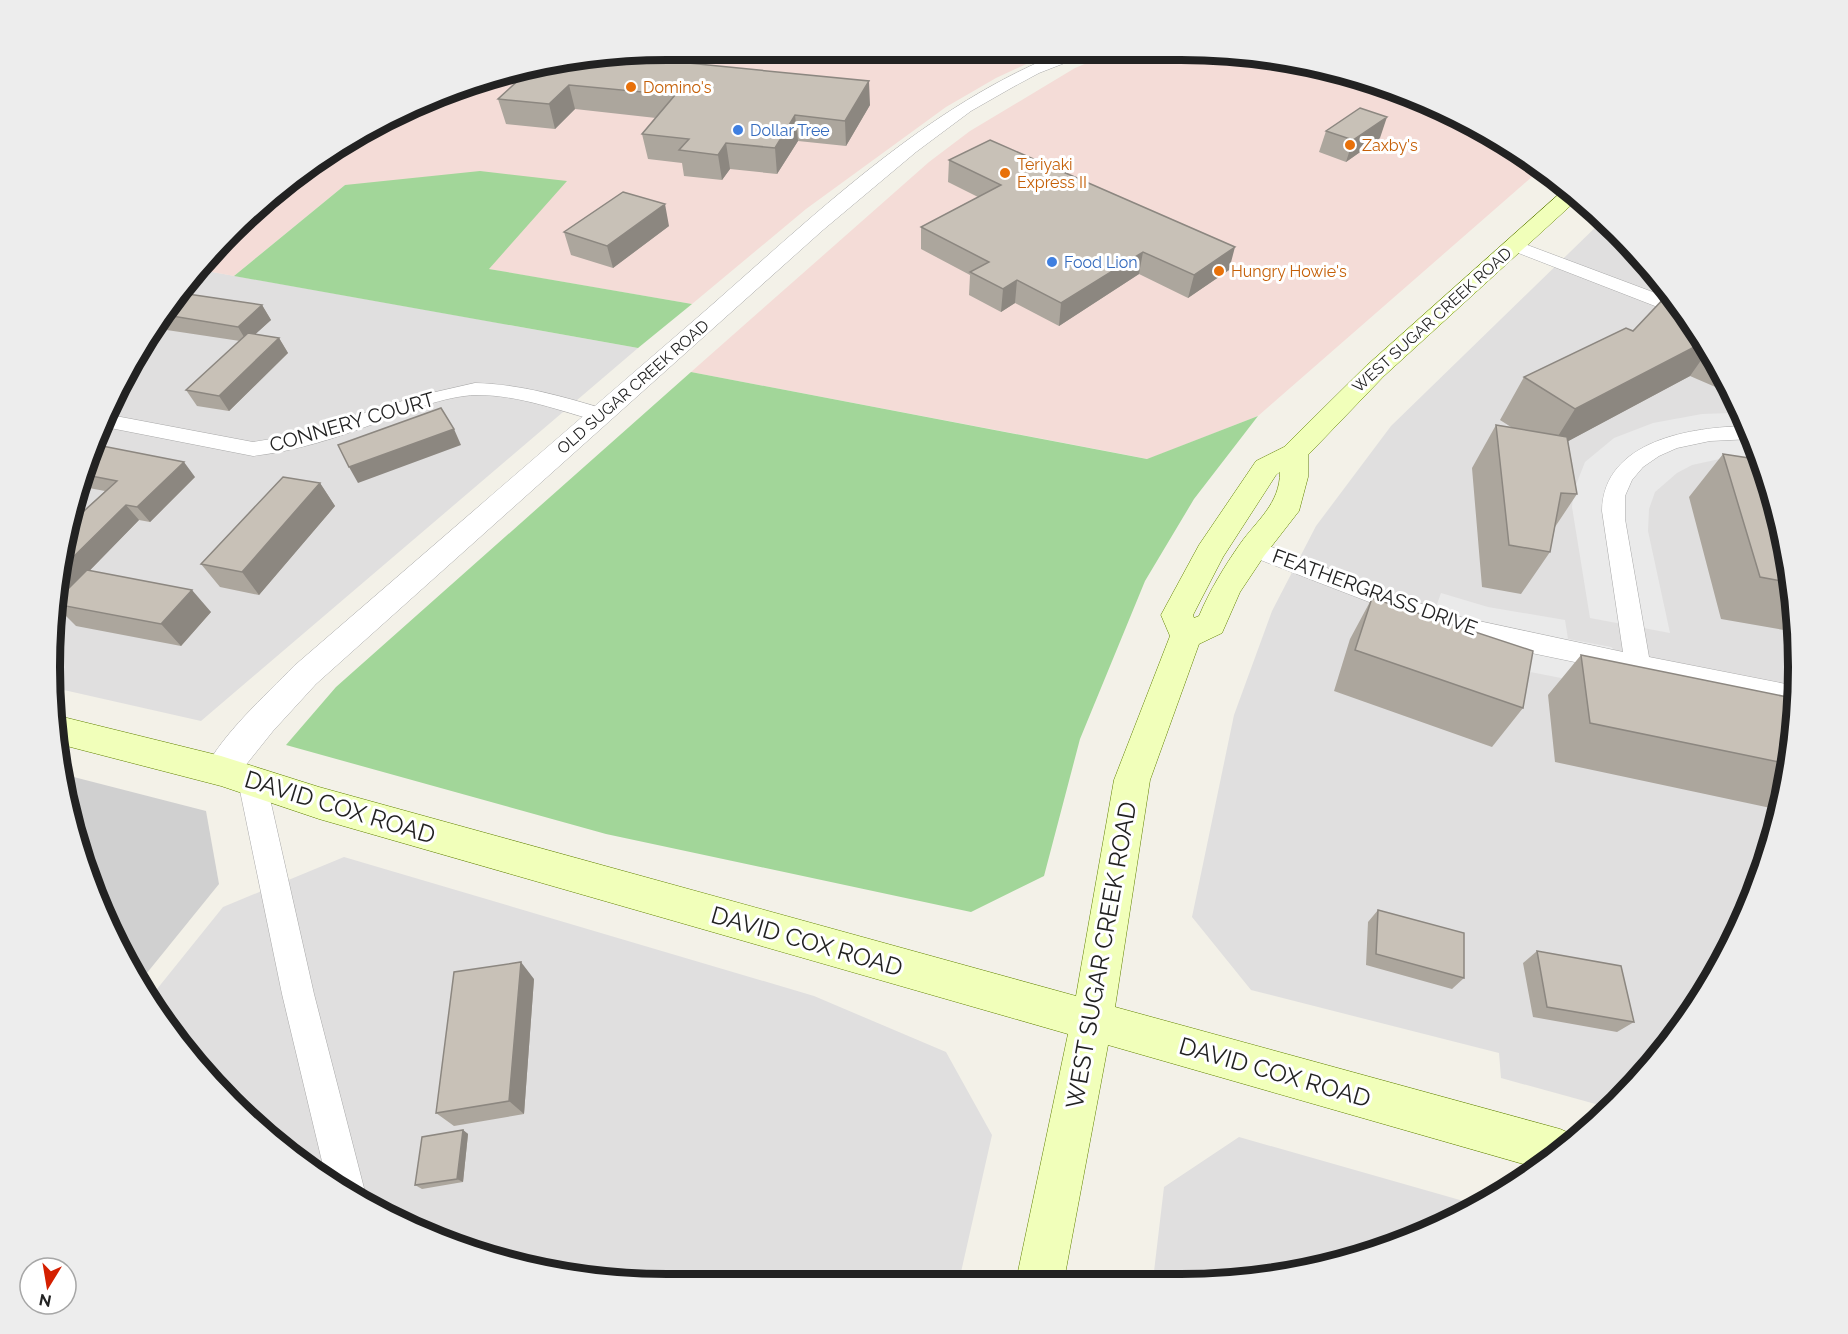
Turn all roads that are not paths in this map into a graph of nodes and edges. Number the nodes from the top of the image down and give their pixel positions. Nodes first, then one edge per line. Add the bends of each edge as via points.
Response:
1 (1056, 60) edge
2 (1567, 199) edge
3 (1514, 245) junction
4 (1668, 304) edge
5 (601, 415) junction
6 (112, 422) edge
7 (1741, 433) edge
8 (1294, 453) junction
9 (1253, 548) junction
10 (1186, 636) junction
11 (1638, 665) junction
12 (1787, 695) edge
13 (63, 731) edge
14 (236, 776) junction
15 (1092, 1021) junction
16 (1551, 1149) edge
17 (344, 1181) edge
18 (1041, 1274) edge

1 - 5 street, OLD SUGAR CREEK ROAD via 965,106 909,148
2 - 3 main road, WEST SUGAR CREEK ROAD
3 - 4 street
3 - 8 main road, WEST SUGAR CREEK ROAD via 1355,389
5 - 6 street, CONNERY COURT via 534,396 474,389 411,404 295,442 253,449
5 - 14 street, OLD SUGAR CREEK ROAD via 305,675 261,721
7 - 11 street via 1691,438 1653,449 1622,477 1613,499 1615,528
8 - 9 main road via 1294,477 1284,511
8 - 10 main road, WEST SUGAR CREEK ROAD via 1266,468 1210,553 1177,615
9 - 10 main road via 1226,589 1211,624
9 - 11 street, FEATHERGRASS DRIVE via 1447,623
10 - 15 main road, WEST SUGAR CREEK ROAD via 1132,780
11 - 12 street, FEATHERGRASS DRIVE
13 - 14 main road, DAVID COX ROAD
14 - 15 main road, DAVID COX ROAD via 319,803
14 - 17 street via 298,994
15 - 16 main road, DAVID COX ROAD
15 - 18 main road, WEST SUGAR CREEK ROAD

